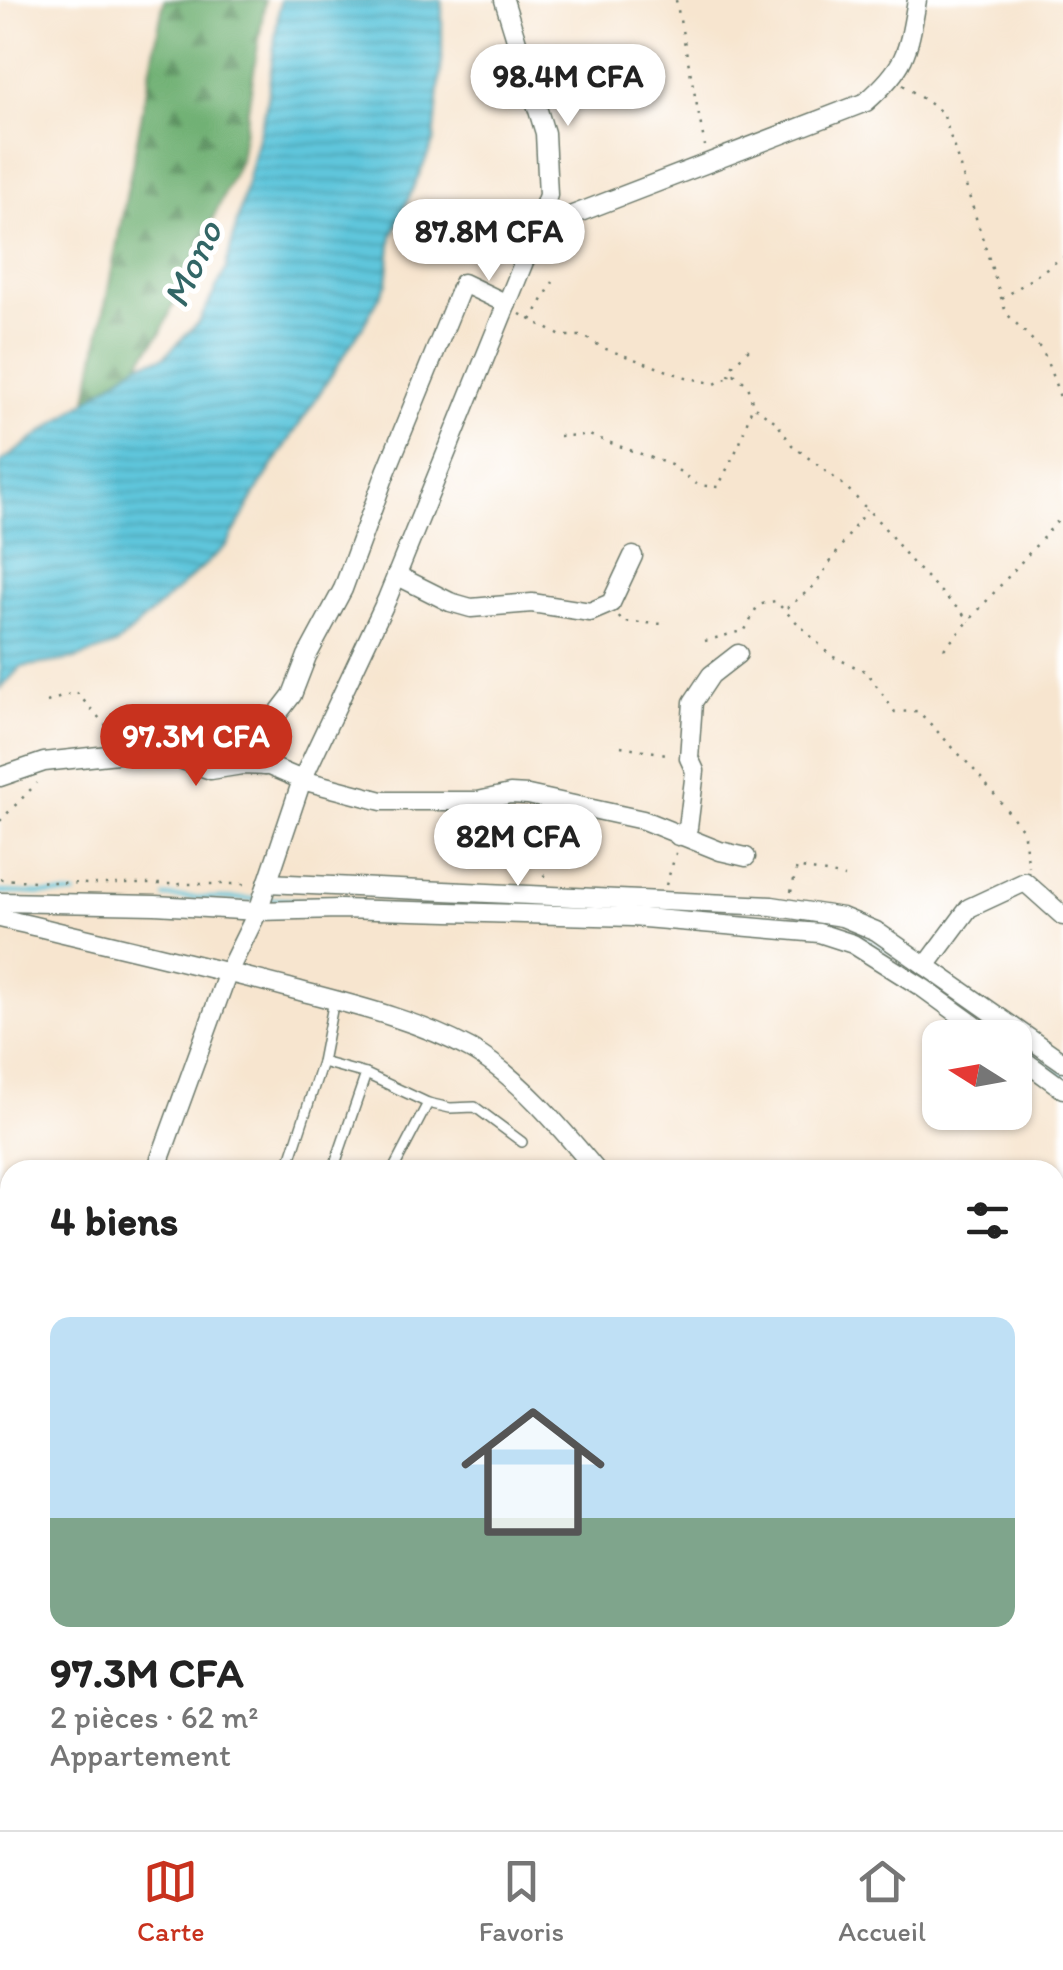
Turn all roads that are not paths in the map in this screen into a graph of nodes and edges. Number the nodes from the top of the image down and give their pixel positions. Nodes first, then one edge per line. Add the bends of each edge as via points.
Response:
1 (504, 0) edge
2 (916, 0) edge
3 (525, 259) junction
4 (510, 306) junction
5 (633, 556) dead end
6 (396, 576) junction
7 (738, 654) dead end
8 (264, 766) junction
9 (0, 778) edge
10 (302, 780) junction
11 (678, 836) junction
12 (746, 857) dead end
13 (267, 883) junction
14 (0, 902) edge
15 (258, 911) junction
16 (1063, 916) edge
17 (0, 918) edge
18 (926, 966) junction
19 (228, 972) junction
20 (334, 1000) junction
21 (967, 1020) edge
22 (322, 1062) junction
23 (1063, 1062) edge
24 (1032, 1066) edge
25 (366, 1074) junction
26 (1063, 1089) edge
27 (428, 1104) junction
28 (522, 1142) dead end
29 (160, 1160) edge
30 (291, 1160) edge
31 (336, 1160) edge
32 (398, 1160) edge
33 (587, 1160) edge

1 - 3 street via 545,133 548,195
2 - 3 street via 902,65 866,102 570,216
3 - 4 street
4 - 6 street
4 - 8 street via 463,282 343,589 292,696 259,738
5 - 6 street via 611,602 590,612 532,603 471,608
6 - 10 street
7 - 11 street via 710,675 693,702 688,758 695,770 688,828
8 - 9 street via 211,770 154,750 130,751 44,762
8 - 10 street
10 - 11 street via 382,801 478,801 510,794 642,820
10 - 13 street
11 - 12 street
13 - 15 street
13 - 18 street via 786,908 842,917 876,931
14 - 15 street
15 - 19 street
15 - 21 street via 595,916 818,933 854,944
16 - 18 street via 1025,882 969,908
17 - 19 street
18 - 23 street
19 - 20 street
19 - 29 street
20 - 22 lane
20 - 33 street via 472,1050 537,1102
22 - 25 lane
22 - 30 lane
24 - 26 street
25 - 27 lane
25 - 31 lane
27 - 28 lane via 475,1108
27 - 32 lane

